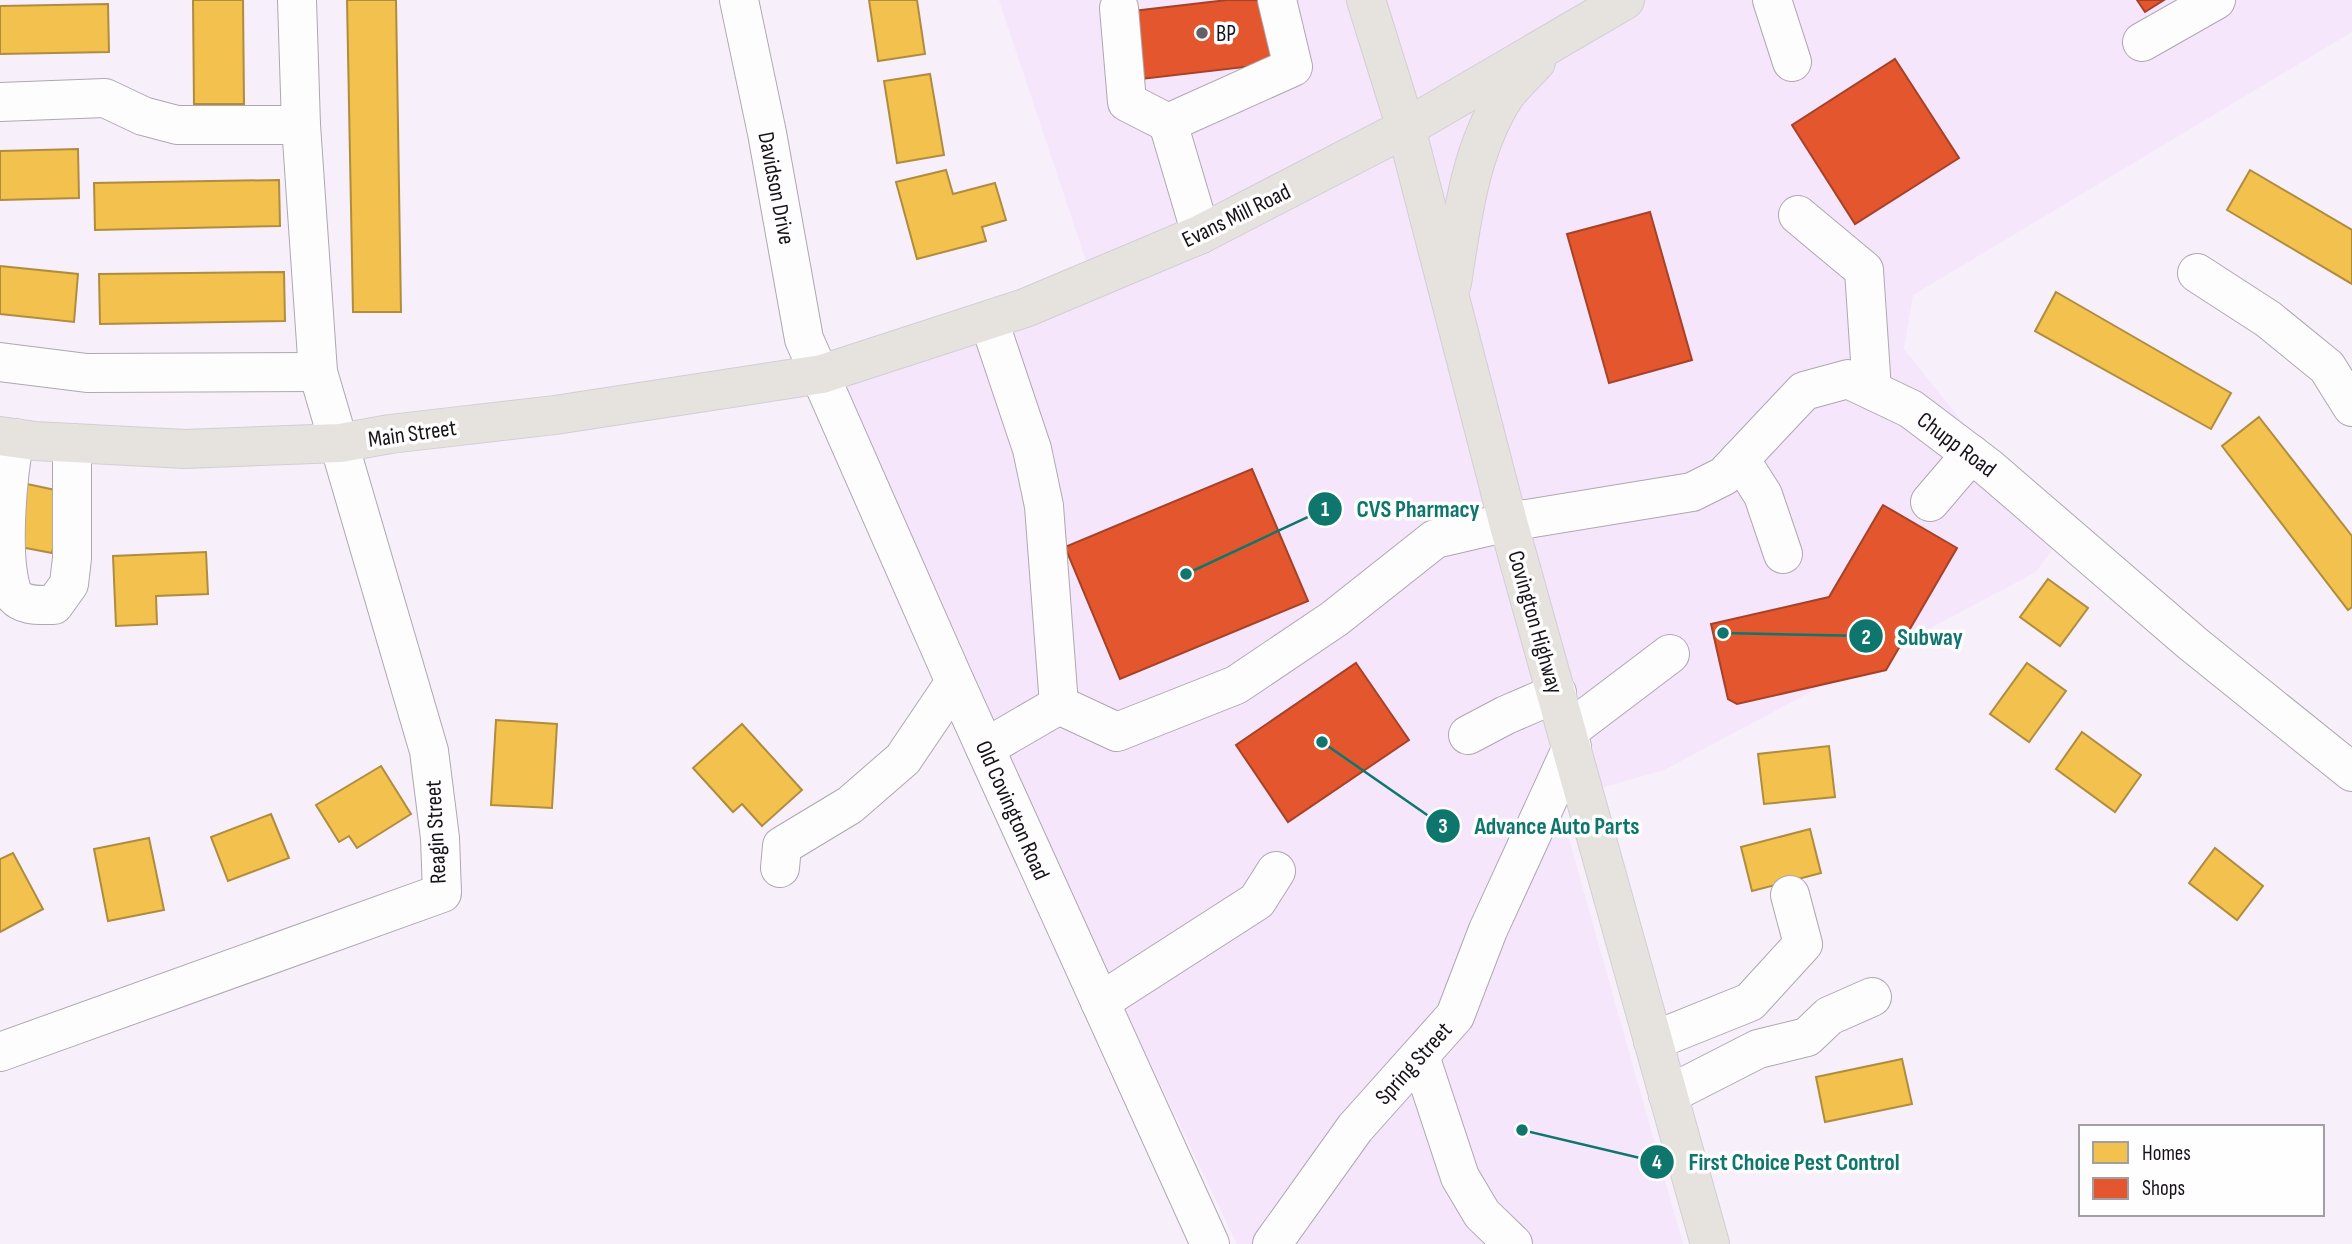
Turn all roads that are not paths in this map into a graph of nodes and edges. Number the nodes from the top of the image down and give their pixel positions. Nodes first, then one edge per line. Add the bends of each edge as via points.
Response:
1 (297, 0) edge
2 (739, 0) edge
3 (1277, 0) edge
4 (1366, 0) edge
5 (1625, 0) edge
6 (1772, 0) edge
7 (2216, 0) edge
8 (1119, 8) dead end
9 (1556, 40) junction
10 (2142, 42) dead end
11 (1792, 62) dead end
12 (0, 102) edge
13 (1168, 123) junction
14 (301, 125) junction
15 (1406, 128) junction
16 (1798, 215) dead end
17 (1201, 234) junction
18 (2197, 273) dead end
19 (1450, 294) junction
20 (989, 321) junction
21 (0, 362) edge
22 (318, 372) junction
23 (822, 374) junction
24 (1872, 390) junction
25 (2352, 407) edge
26 (7, 437) edge
27 (72, 443) junction
28 (340, 443) junction
29 (1971, 454) junction
30 (1740, 459) junction
31 (1930, 502) dead end
32 (1508, 522) junction
33 (1783, 554) dead end
34 (1670, 654) dead end
35 (955, 682) junction
36 (1557, 693) junction
37 (1059, 705) junction
38 (1468, 735) dead end
39 (1570, 740) junction
40 (985, 748) junction
41 (2352, 772) edge
42 (780, 868) dead end
43 (1276, 871) dead end
44 (1790, 895) dead end
45 (1872, 997) dead end
46 (1100, 1002) junction
47 (1653, 1041) junction
48 (0, 1052) edge
49 (1420, 1056) junction
50 (1668, 1095) junction
51 (1210, 1244) edge
52 (1272, 1244) edge
53 (1513, 1244) edge
54 (1710, 1244) edge

1 - 14 street
2 - 23 street, Davidson Drive via 804,339
3 - 13 street via 1293,67
4 - 15 main road, Covington Highway
5 - 9 main road, Evans Mill Road
6 - 11 street
7 - 10 street
8 - 13 street via 1127,102
9 - 15 main road, Evans Mill Road
9 - 19 main road via 1504,98 1483,140 1467,190
12 - 14 street via 105,98 143,116 177,125
13 - 17 street
14 - 22 street
15 - 17 main road, Evans Mill Road
15 - 19 main road, Covington Highway
16 - 24 street via 1864,270
17 - 20 main road, Evans Mill Road
18 - 25 street via 2268,319 2327,367
19 - 32 main road, Covington Highway
20 - 23 main road, Evans Mill Road
20 - 37 street via 1032,449 1044,506
21 - 22 street via 87,373
22 - 28 street
23 - 28 main road, Main Street
23 - 35 street, Old Covington Road
24 - 29 street, Chupp Road via 1910,409
24 - 30 street, Chupp Road via 1847,379 1804,391
26 - 27 main road, Main Street
26 - 27 street via 1,519 3,570 14,596 31,605 54,605 69,584
27 - 28 main road, Main Street via 185,449
28 - 48 street, Reagin Street via 429,751 442,893
29 - 31 street
29 - 41 street, Chupp Road
30 - 32 street, Chupp Road via 1724,476 1692,492
30 - 33 street via 1762,495
32 - 36 main road, Covington Highway
32 - 37 street, Chupp Road via 1435,539 1334,619 1236,685 1117,732
34 - 39 street
35 - 40 street, Old Covington Road
35 - 42 street via 903,759 850,805 782,846
36 - 38 street
36 - 39 main road, Covington Highway
37 - 40 street
39 - 47 main road, Covington Highway
39 - 49 street, Spring Street via 1455,1016
40 - 46 street, Old Covington Road
43 - 46 street via 1257,901
44 - 47 street via 1803,944 1750,1002
45 - 50 street via 1829,1016 1807,1037 1758,1049
46 - 51 street, Old Covington Road
47 - 50 main road, Covington Highway
49 - 52 street, Spring Street via 1354,1128
49 - 53 street via 1460,1177 1482,1214
50 - 54 main road, Covington Highway

